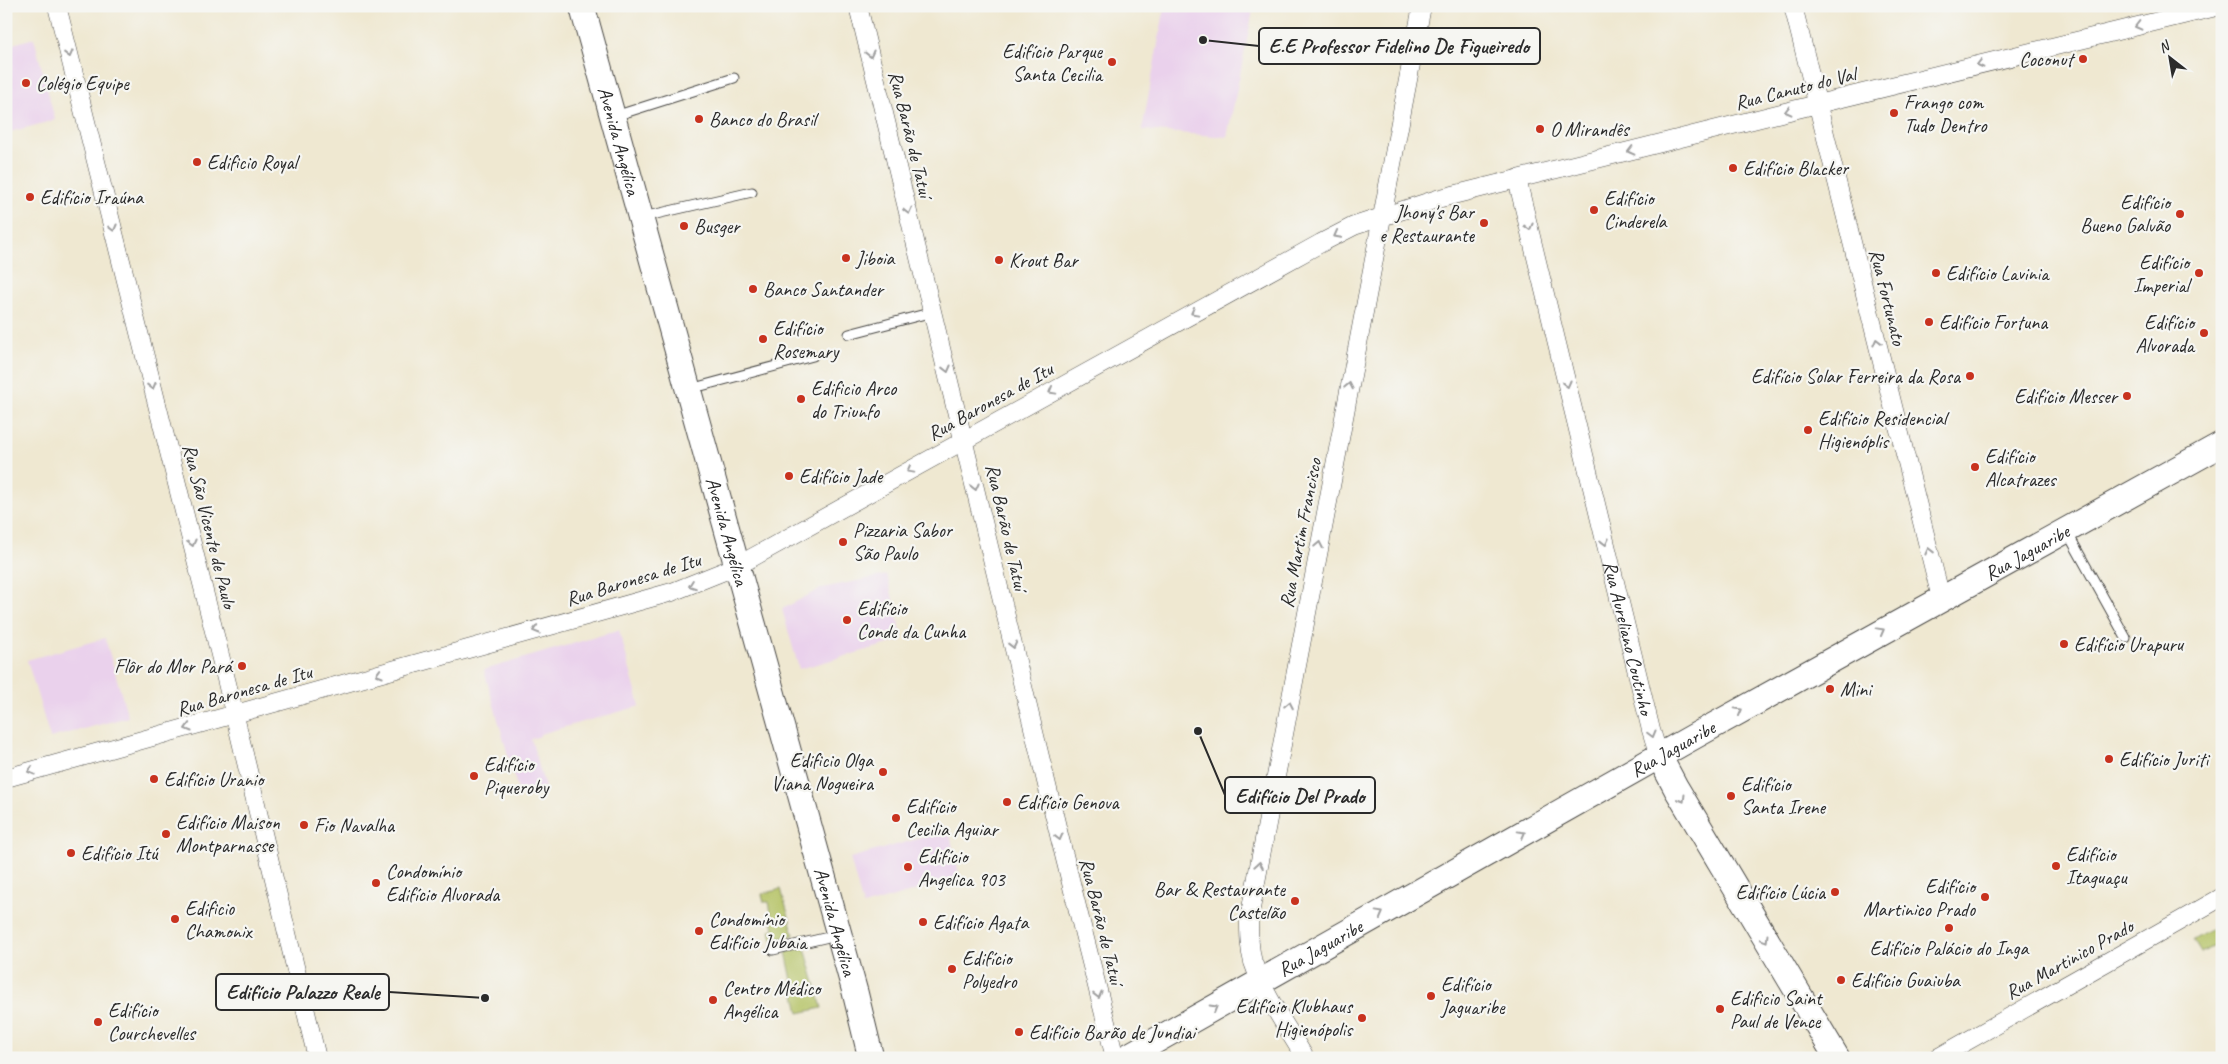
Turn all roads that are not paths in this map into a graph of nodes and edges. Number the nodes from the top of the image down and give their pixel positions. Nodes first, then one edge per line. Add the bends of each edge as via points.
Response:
1 (57, 6) edge
2 (582, 6) edge
3 (858, 6) edge
4 (1422, 6) edge
5 (1793, 6) edge
6 (2220, 6) edge
7 (734, 78) dead end
8 (1818, 104) junction
9 (612, 116) junction
10 (1517, 179) junction
11 (752, 192) dead end
12 (1382, 216) junction
13 (640, 218) junction
14 (933, 312) junction
15 (848, 334) dead end
16 (813, 356) dead end
17 (688, 390) junction
18 (964, 440) junction
19 (2222, 444) edge
20 (2066, 529) junction
21 (737, 566) junction
22 (1941, 598) junction
23 (2126, 638) dead end
24 (234, 714) junction
25 (1659, 756) junction
26 (6, 778) edge
27 (2222, 897) edge
28 (839, 935) junction
29 (773, 950) dead end
30 (1261, 980) junction
31 (317, 1058) edge
32 (871, 1058) edge
33 (1115, 1058) edge
34 (1126, 1058) edge
35 (1305, 1058) edge
36 (1836, 1058) edge
37 (1937, 1058) edge

1 -> 24 street, Rua São Vicente de Paulo
2 - 9 street, Avenida Angélica
3 -> 14 street, Rua Barão de Tatuí
4 - 12 street, Rua Martim Francisco
5 - 8 street, Rua Fortunato
6 -> 8 street, Rua Canuto do Val
7 - 9 lane
8 -> 10 street, Rua Canuto do Val
22 -> 8 street, Rua Fortunato
9 - 13 street, Avenida Angélica
10 - 12 street, Rua Canuto do Val
10 -> 25 street, Rua Aureliano Coutinho
11 - 13 lane
12 -> 18 street, Rua Baronesa de Itu via 1354,226 1271,270
30 -> 12 street, Rua Martim Francisco via 1251,952 1249,919
13 - 17 street, Avenida Angélica
14 - 15 lane
14 -> 18 street, Rua Barão de Tatuí
16 - 17 lane
17 - 21 street, Avenida Angélica
18 -> 21 street, Rua Baronesa de Itu
18 -> 33 street, Rua Barão de Tatuí
19 - 20 street, Rua Jaguaribe
20 - 22 street, Rua Jaguaribe
20 - 23 lane
21 -> 24 street, Rua Baronesa de Itu via 672,592
21 - 28 street, Avenida Angélica
25 -> 22 street, Rua Jaguaribe
24 -> 26 street, Rua Baronesa de Itu
24 - 31 street, Rua São Vicente de Paulo
30 -> 25 street, Rua Jaguaribe
25 -> 36 street, Rua Aureliano Coutinho
27 - 37 street, Rua Martinico Prado
28 - 29 lane
28 - 32 street, Avenida Angélica
34 -> 30 street, Rua Jaguaribe
30 - 35 street, Rua Martim Francisco

